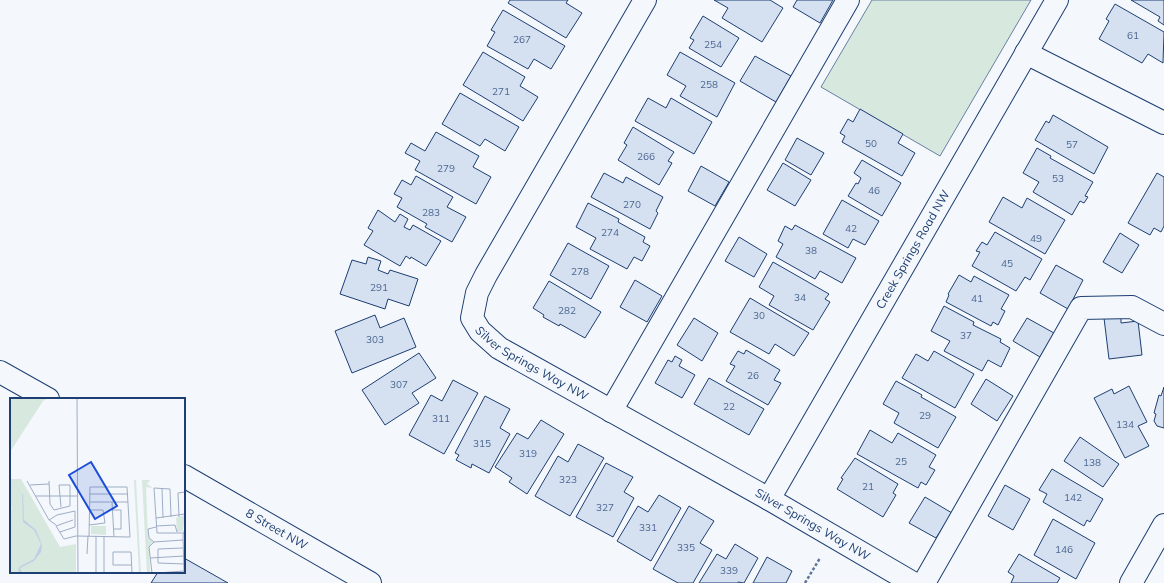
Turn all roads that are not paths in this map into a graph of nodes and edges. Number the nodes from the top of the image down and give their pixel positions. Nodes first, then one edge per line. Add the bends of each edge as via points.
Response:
1 (645, 0) edge
2 (848, 0) edge
3 (1057, 0) edge
4 (1026, 53) junction
5 (1164, 123) edge
6 (1164, 324) edge
7 (0, 372) edge
8 (46, 398) edge
9 (612, 411) junction
10 (185, 477) edge
11 (769, 499) junction
12 (1164, 525) edge
13 (370, 583) edge
14 (913, 583) edge
15 (924, 583) edge
16 (1131, 583) edge

1 - 9 street, Silver Springs Way NW via 486,276 477,293 472,318 480,331 499,348
2 - 9 street
3 - 4 street, Creek Springs Road NW
4 - 5 street
4 - 11 street, Creek Springs Road NW
6 - 15 street via 1132,308 1081,308
7 - 8 street
9 - 11 street, Silver Springs Way NW
10 - 13 street, 8 Street NW
11 - 14 street, Silver Springs Way NW
12 - 16 street

